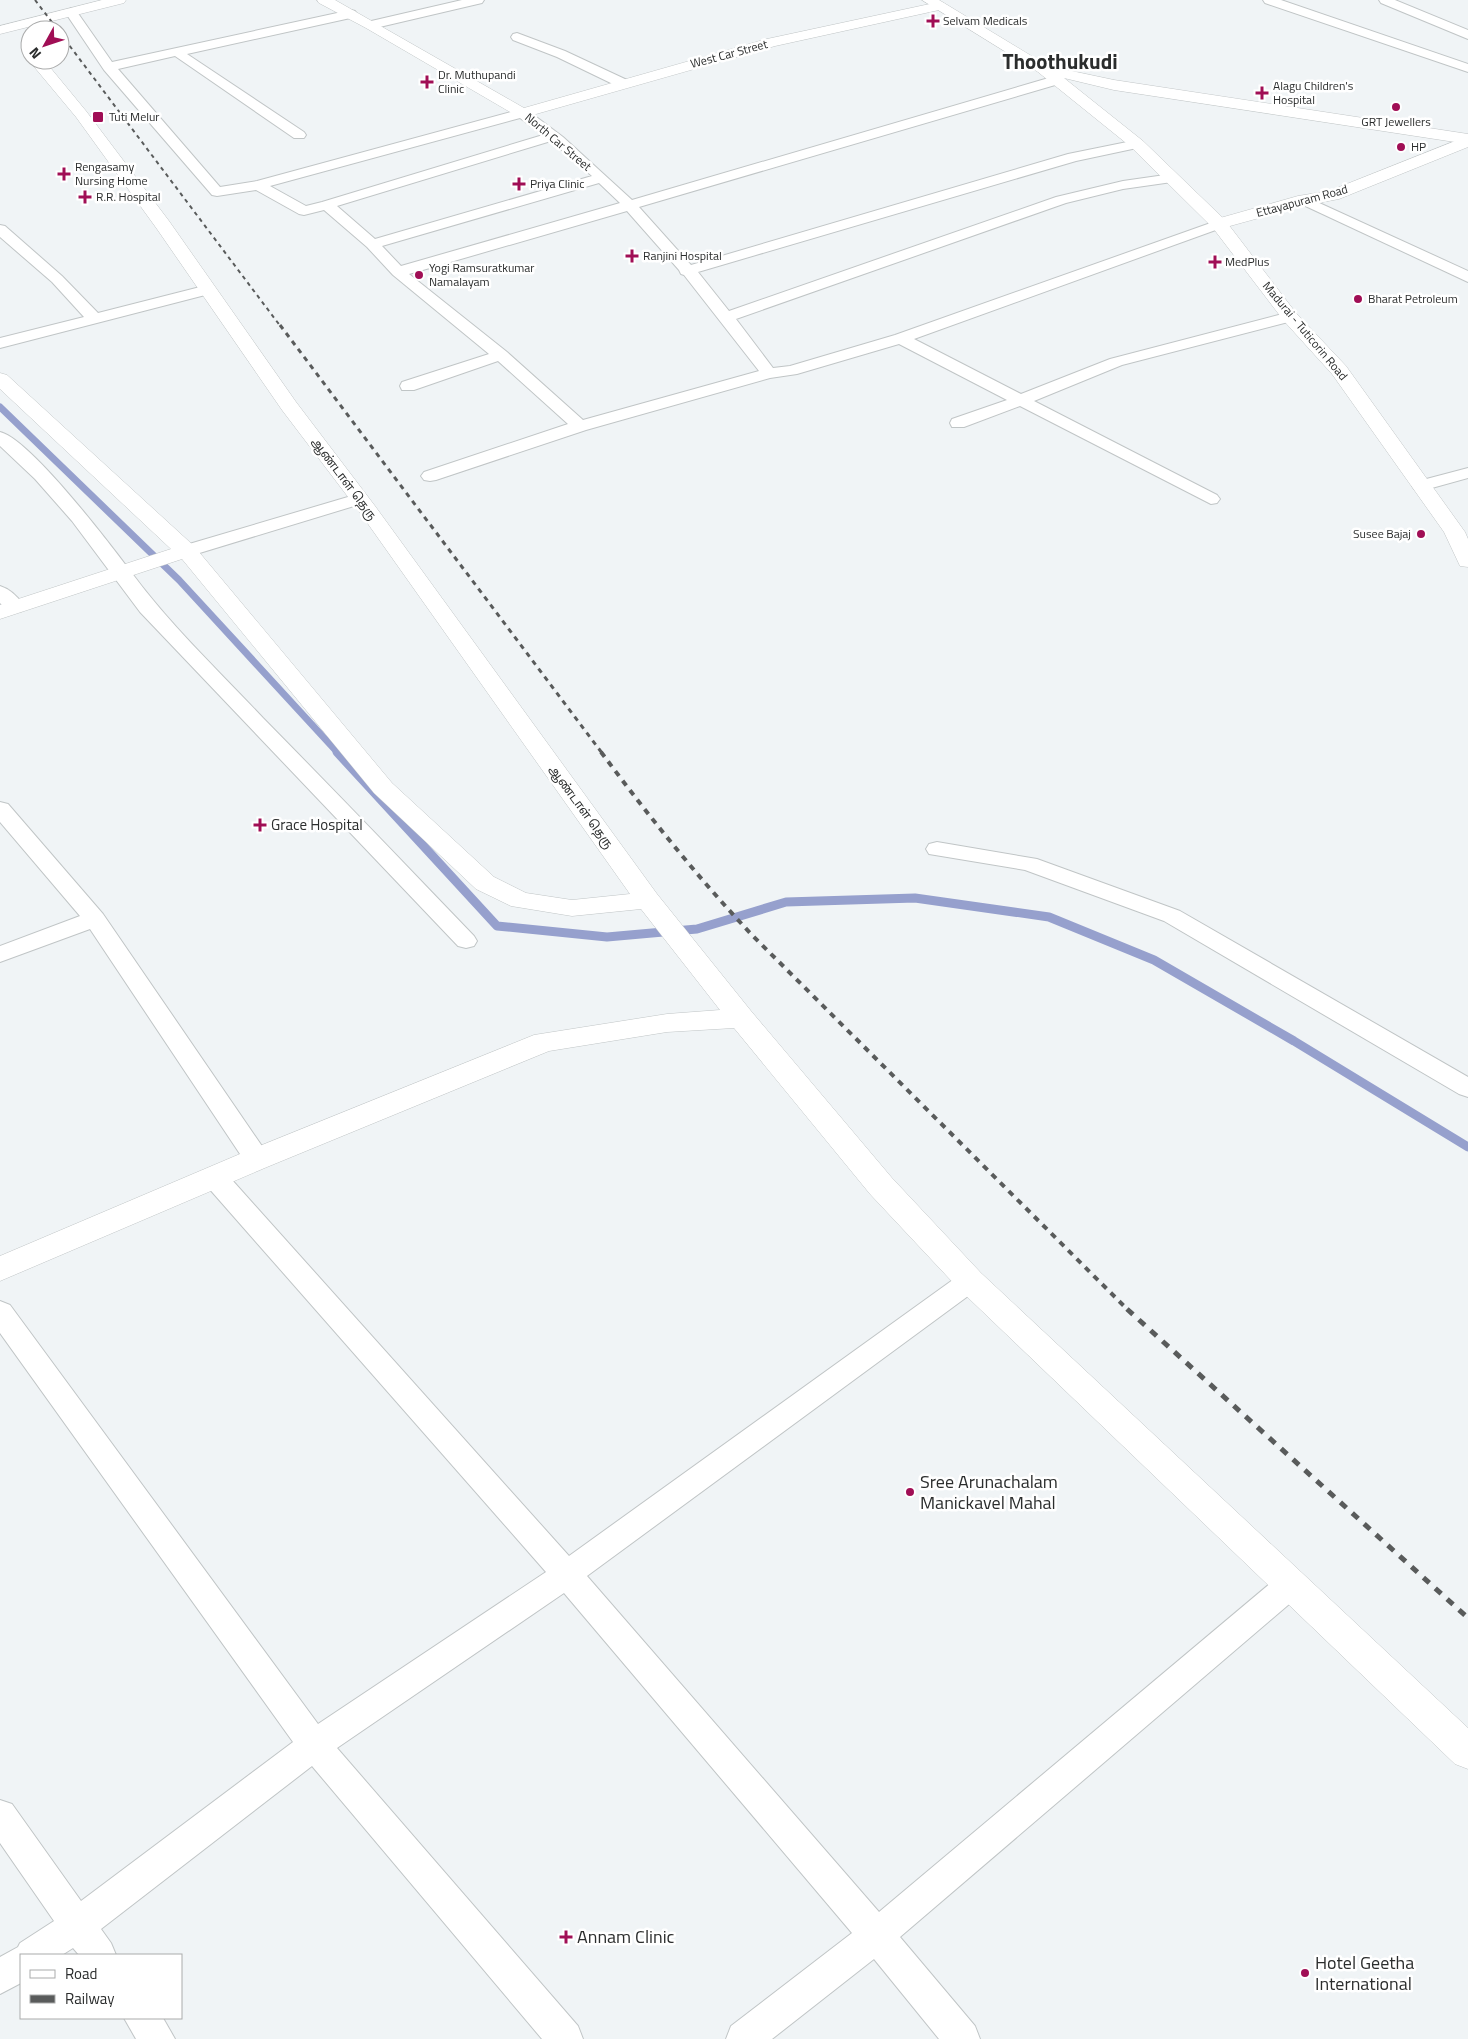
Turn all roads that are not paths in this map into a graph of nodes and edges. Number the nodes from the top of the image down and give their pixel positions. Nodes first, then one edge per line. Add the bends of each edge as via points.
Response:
1 (119, 0) edge
2 (324, 0) edge
3 (478, 0) edge
4 (1269, 0) edge
5 (1392, 1) edge
6 (934, 3) edge
7 (71, 12) junction
8 (351, 14) junction
9 (371, 25) junction
10 (3, 26) edge
11 (1468, 35) edge
12 (517, 38) dead end
13 (20, 42) edge
14 (178, 53) junction
15 (109, 68) junction
16 (1468, 68) edge
17 (1043, 69) junction
18 (45, 70) edge
19 (1057, 80) junction
20 (622, 83) junction
21 (522, 113) junction
22 (298, 135) dead end
23 (553, 136) junction
24 (1468, 140) edge
25 (1137, 144) junction
26 (601, 178) junction
27 (1172, 178) junction
28 (258, 185) junction
29 (1304, 200) junction
30 (630, 204) junction
31 (327, 205) junction
32 (1219, 224) junction
33 (0, 229) edge
34 (372, 244) junction
35 (686, 270) junction
36 (398, 272) junction
37 (1468, 276) edge
38 (208, 290) junction
39 (726, 317) junction
40 (1290, 317) junction
41 (94, 318) junction
42 (901, 338) junction
43 (0, 343) edge
44 (501, 355) junction
45 (769, 373) junction
46 (0, 379) edge
47 (408, 386) dead end
48 (1021, 400) junction
49 (958, 423) dead end
50 (580, 426) junction
51 (0, 437) edge
52 (1468, 473) edge
53 (430, 476) dead end
54 (1422, 486) junction
55 (358, 499) junction
56 (1211, 499) dead end
57 (179, 554) junction
58 (1468, 561) edge
59 (132, 569) junction
60 (0, 592) edge
61 (7, 610) edge
62 (0, 808) edge
63 (937, 849) dead end
64 (648, 900) junction
65 (95, 919) junction
66 (466, 941) dead end
67 (0, 954) edge
68 (741, 1018) junction
69 (1468, 1088) edge
70 (257, 1160) junction
71 (216, 1178) junction
72 (0, 1269) edge
73 (970, 1281) junction
74 (0, 1312) edge
75 (567, 1574) junction
76 (1290, 1585) junction
77 (314, 1745) junction
78 (1468, 1752) edge
79 (0, 1815) edge
80 (78, 1925) junction
81 (877, 1935) junction
82 (34, 1954) edge
83 (98, 1954) edge
84 (20, 1964) edge
85 (0, 1977) edge
86 (143, 2019) edge
87 (157, 2039) edge
88 (565, 2039) edge
89 (744, 2039) edge
90 (962, 2039) edge

1 - 7 street
2 - 8 street, North Car Street
3 - 9 street
4 - 16 street
5 - 11 street
6 - 17 street
6 - 20 street, West Car Street
7 - 10 street
7 - 15 street
8 - 9 street, North Car Street
8 - 14 street
9 - 21 street, North Car Street
10 - 13 street, ஆண்டாள் தெரு
12 - 20 street via 561,54
14 - 15 street
14 - 22 street
15 - 28 street via 212,188 227,192
17 - 19 street, Madurai - Tuticorin Road
17 - 24 street via 1114,85
18 - 38 street, ஆண்டாள் தெரு via 81,114
19 - 25 street, Madurai - Tuticorin Road
19 - 30 street
20 - 21 street, West Car Street
21 - 23 street, North Car Street
21 - 28 street
23 - 26 street, North Car Street
23 - 31 street
24 - 29 street, Ettayapuram Road via 1333,195
25 - 27 street, Madurai - Tuticorin Road
25 - 35 street via 1064,160
26 - 30 street, North Car Street
26 - 34 street
27 - 32 street, Madurai - Tuticorin Road
27 - 39 street via 1123,185 1061,200
28 - 31 street via 304,211
29 - 32 street, Ettayapuram Road
29 - 37 street
30 - 35 street, North Car Street
30 - 36 street
31 - 34 street
32 - 40 street, Madurai - Tuticorin Road
32 - 42 street
33 - 41 street
34 - 36 street
35 - 39 street, North Car Street
36 - 44 street
38 - 41 street
38 - 55 street, ஆண்டாள் தெரு
39 - 45 street, North Car Street
40 - 48 street via 1116,362
40 - 54 street, Madurai - Tuticorin Road via 1339,370
41 - 43 street
42 - 45 street via 791,370
42 - 48 street
44 - 47 street
44 - 50 street
45 - 50 street
46 - 57 street
48 - 49 street
48 - 56 street
50 - 53 street
51 - 59 street
52 - 54 street
54 - 58 street, Madurai - Tuticorin Road via 1454,532
55 - 57 street
55 - 64 street, ஆண்டாள் தெரு
57 - 59 street
57 - 64 street via 383,788 485,883 520,900 572,908
59 - 61 street
59 - 66 street via 147,608
60 - 61 street
62 - 65 street
63 - 69 street via 1029,864 1172,916
64 - 68 street, ஆண்டாள் தெரு
65 - 67 street
65 - 70 street
68 - 70 street via 667,1023 544,1042
68 - 73 street, ஆண்டாள் தெரு via 881,1186
70 - 71 street
71 - 72 street
71 - 75 street
73 - 75 street
73 - 76 street, ஆண்டாள் தெரு
74 - 77 street
75 - 77 street
75 - 81 street
76 - 78 street, ஆண்டாள் தெரு
76 - 81 street
77 - 80 street
77 - 88 street
79 - 80 street
80 - 82 street
80 - 83 street
81 - 89 street
81 - 90 street
84 - 85 street
86 - 87 street

